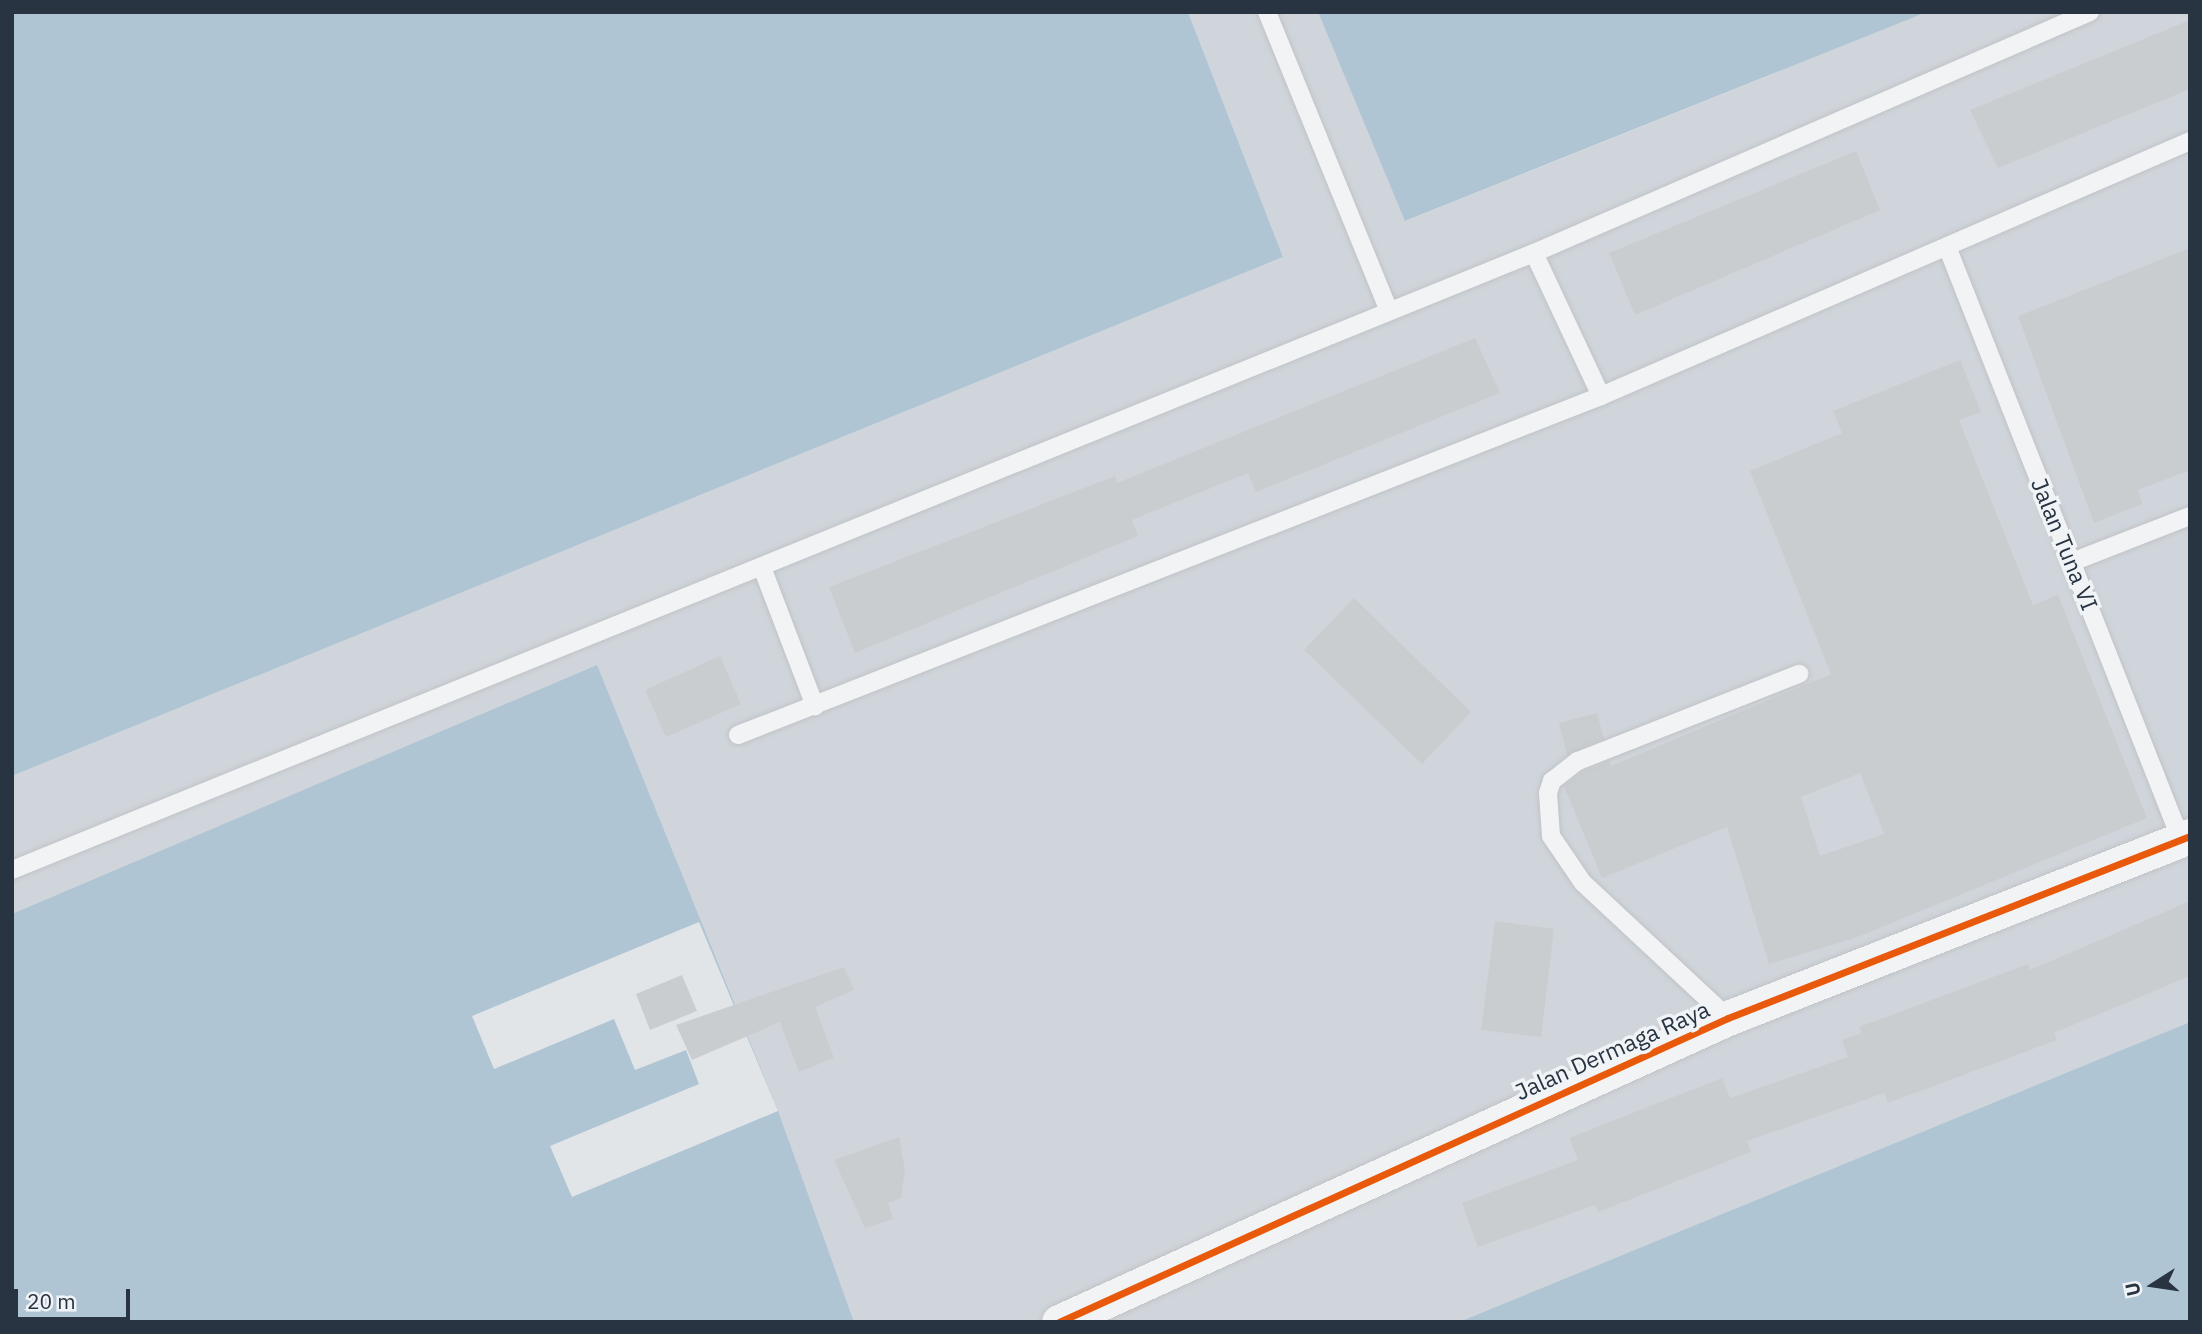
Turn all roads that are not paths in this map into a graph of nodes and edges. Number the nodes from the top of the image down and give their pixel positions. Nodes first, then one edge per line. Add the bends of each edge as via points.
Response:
1 (1268, 12) edge
2 (2090, 12) edge
3 (2190, 141) edge
4 (1948, 249) junction
5 (1534, 253) junction
6 (1388, 309) junction
7 (1601, 396) junction
8 (2190, 516) edge
9 (2073, 562) junction
10 (763, 570) junction
11 (1799, 674) dead end
12 (815, 706) junction
13 (738, 735) dead end
14 (2185, 838) edge
15 (12, 870) edge
16 (1728, 1018) junction
17 (1059, 1322) edge

1 - 6 lane
2 - 5 lane
3 - 4 lane
4 - 7 lane
4 - 9 lane, Jalan Tuna VI
5 - 6 lane
5 - 7 lane
6 - 10 lane
7 - 12 lane
8 - 9 lane
9 - 14 lane, Jalan Tuna VI
10 - 12 lane
10 - 15 lane
11 - 16 lane via 1578,761 1552,781 1548,793 1551,836 1583,883
12 - 13 lane
14 - 16 street, Jalan Dermaga Raya
16 - 17 street, Jalan Dermaga Raya

